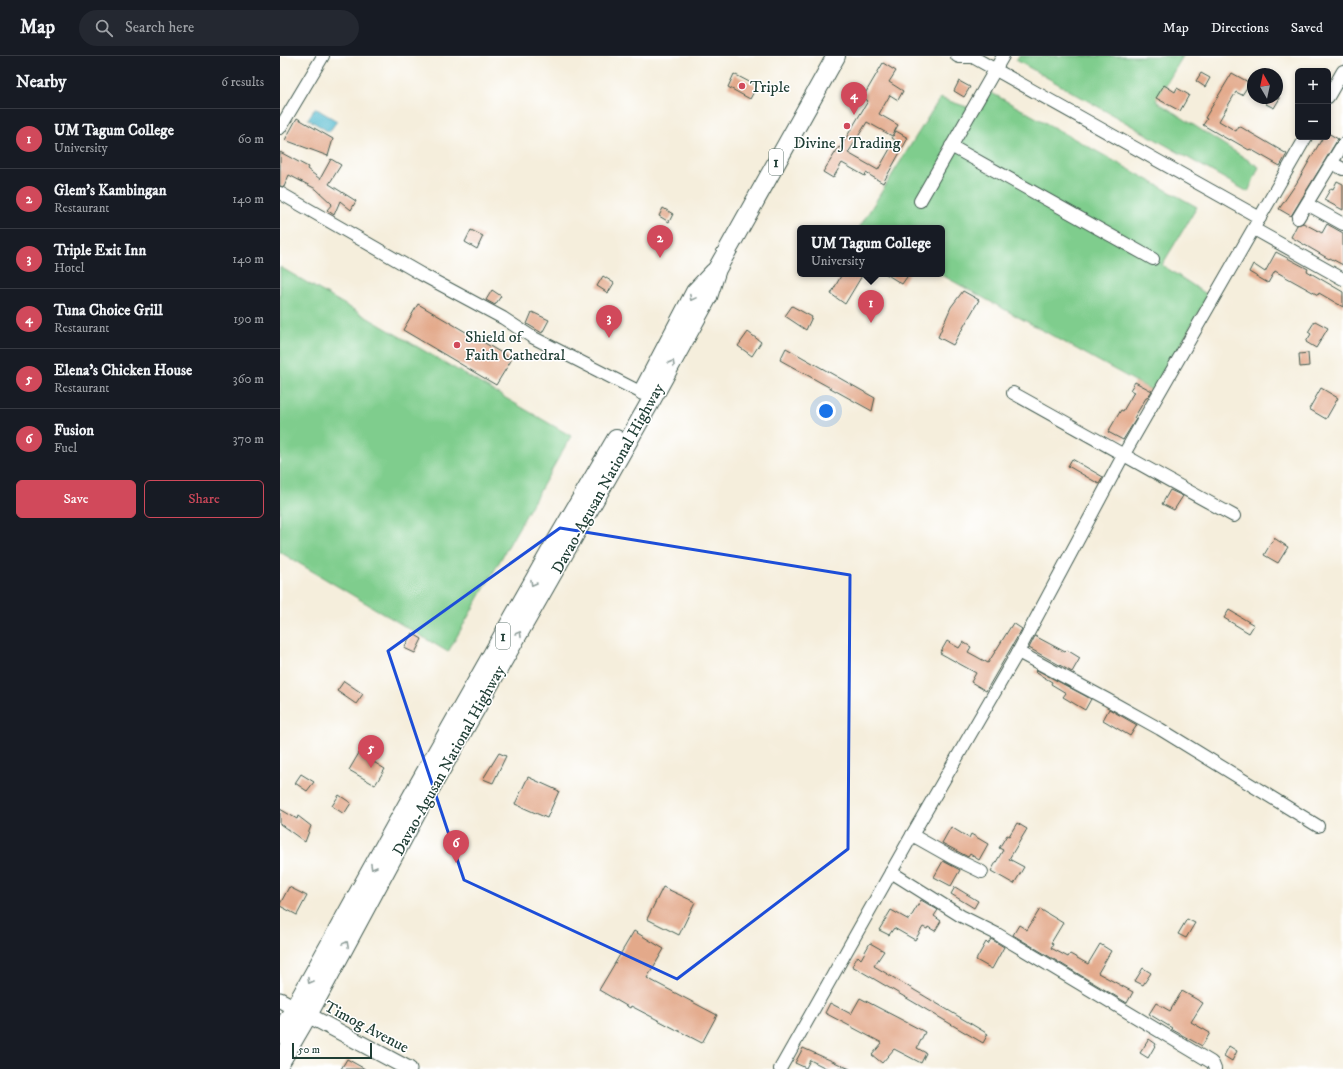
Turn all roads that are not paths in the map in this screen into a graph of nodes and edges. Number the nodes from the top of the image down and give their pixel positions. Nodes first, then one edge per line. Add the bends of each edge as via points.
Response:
1 (323, 56) edge
2 (836, 56) edge
3 (957, 56) edge
4 (1003, 56) edge
5 (971, 57) edge
6 (994, 70) junction
7 (1343, 71) edge
8 (1331, 92) edge
9 (280, 128) edge
10 (1304, 140) edge
11 (1343, 144) edge
12 (951, 146) junction
13 (1332, 163) junction
14 (1343, 169) edge
15 (280, 193) edge
16 (920, 201) dead end
17 (1307, 204) junction
18 (1298, 218) dead end
19 (1257, 224) junction
20 (1343, 224) edge
21 (1153, 259) dead end
22 (717, 268) junction
23 (1343, 279) edge
24 (642, 393) junction
25 (1013, 393) dead end
26 (626, 434) junction
27 (1124, 454) junction
28 (1234, 516) dead end
29 (1018, 652) junction
30 (1318, 826) dead end
31 (912, 835) junction
32 (891, 872) junction
33 (982, 872) dead end
34 (294, 1007) edge
35 (280, 1034) edge
36 (280, 1062) edge
37 (409, 1069) edge
38 (780, 1069) edge
39 (1215, 1069) edge

1 - 9 street
2 - 22 highway, Davao-Agusan National Highway / 1
3 - 5 street
4 - 6 street
5 - 6 street
6 - 12 street
6 - 19 street
7 - 8 street
10 - 19 street
11 - 13 street
12 - 16 street
12 - 21 street
13 - 14 street
13 - 17 street
15 - 24 street via 503,318 532,337
17 - 18 street
17 - 20 street
19 - 23 street
19 - 27 street
22 -> 24 highway, Davao-Agusan National Highway / 1 via 695,292
26 -> 22 highway, Davao-Agusan National Highway / 1 via 708,297
24 - 26 highway, Davao-Agusan National Highway / 1
25 - 27 street
26 - 34 highway, Davao-Agusan National Highway / 1 via 396,839
27 - 28 street
27 - 29 street
29 - 30 street via 1160,729
29 - 31 street
31 - 32 street
31 - 33 street
32 - 38 street
32 - 39 street via 961,916 998,934 1095,994 1175,1039 1214,1064
34 - 35 highway, Davao-Agusan National Highway / 1
34 - 36 highway, Davao-Agusan National Highway / 1
34 - 37 main road, Timog Avenue

